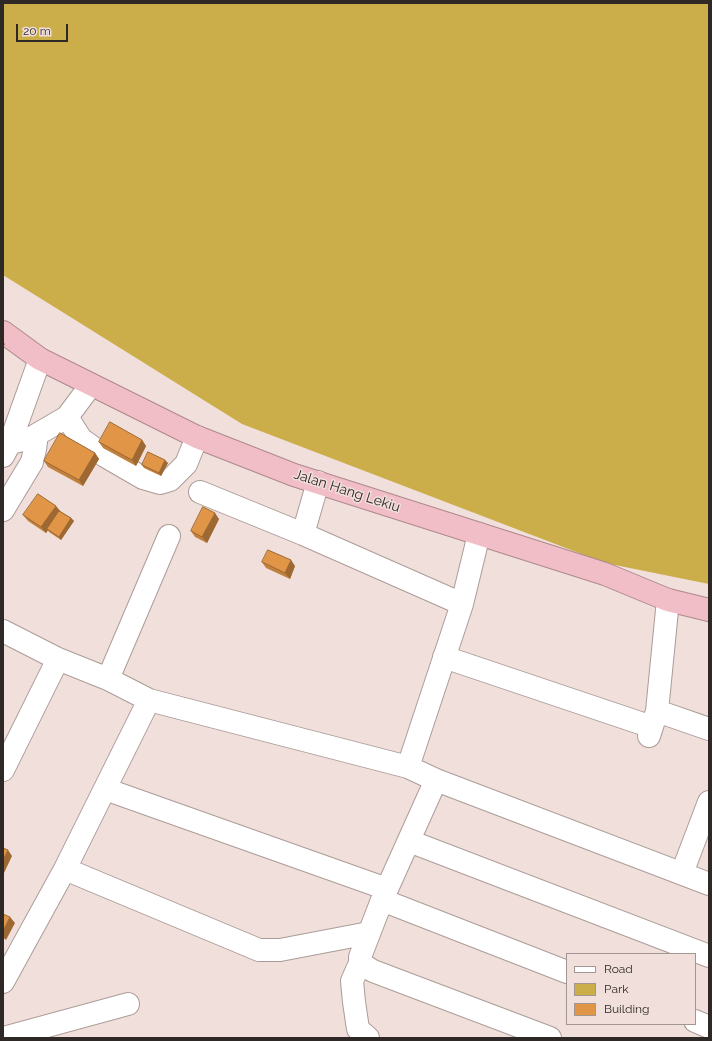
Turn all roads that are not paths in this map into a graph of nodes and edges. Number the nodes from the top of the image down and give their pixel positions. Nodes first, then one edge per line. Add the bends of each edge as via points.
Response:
1 (3, 332) edge
2 (40, 359) junction
3 (91, 385) junction
4 (67, 417) junction
5 (37, 435) junction
6 (197, 437) junction
7 (6, 450) edge
8 (318, 482) junction
9 (200, 492) dead end
10 (3, 510) edge
11 (303, 534) junction
12 (479, 534) junction
13 (169, 536) dead end
14 (668, 600) junction
15 (462, 604) junction
16 (709, 610) edge
17 (3, 631) edge
18 (444, 657) junction
19 (58, 659) junction
20 (108, 679) junction
21 (149, 700) junction
22 (653, 724) junction
23 (709, 729) edge
24 (408, 767) junction
25 (3, 770) edge
26 (436, 780) junction
27 (104, 789) junction
28 (709, 802) edge
29 (409, 841) junction
30 (65, 869) junction
31 (682, 873) junction
32 (709, 884) edge
33 (384, 895) junction
34 (369, 933) junction
35 (709, 956) edge
36 (360, 963) junction
37 (566, 972) edge
38 (3, 982) edge
39 (128, 1004) dead end
40 (696, 1021) edge
41 (709, 1027) edge
42 (3, 1038) edge
43 (368, 1038) edge
44 (550, 1038) edge

1 - 2 highway, Jalan Hang Lekiu
2 - 3 highway, Jalan Hang Lekiu
2 - 7 street
3 - 4 street
3 - 6 highway, Jalan Hang Lekiu
4 - 5 street
4 - 6 street via 81,439 143,478 160,483 170,480 186,464
5 - 7 street
5 - 10 street via 32,462
6 - 8 highway, Jalan Hang Lekiu
8 - 11 street
8 - 12 highway, Jalan Hang Lekiu
9 - 11 street
11 - 15 street
12 - 14 highway, Jalan Hang Lekiu via 605,574
12 - 15 street
13 - 20 street
14 - 16 highway, Jalan Hang Lekiu
14 - 22 street
15 - 18 street
17 - 19 street
18 - 22 street
18 - 24 street
19 - 20 street
19 - 25 street
20 - 21 street
21 - 24 street
21 - 27 street
22 - 23 street
24 - 26 street
26 - 29 street
26 - 31 street
27 - 30 street
27 - 33 street
28 - 31 street
29 - 33 street
29 - 35 street
30 - 34 street via 259,950 280,950
30 - 38 street
31 - 32 street
33 - 34 street
33 - 37 street
34 - 36 street
36 - 43 street via 352,981 358,1028
36 - 44 street via 373,971
39 - 42 street
40 - 41 street

